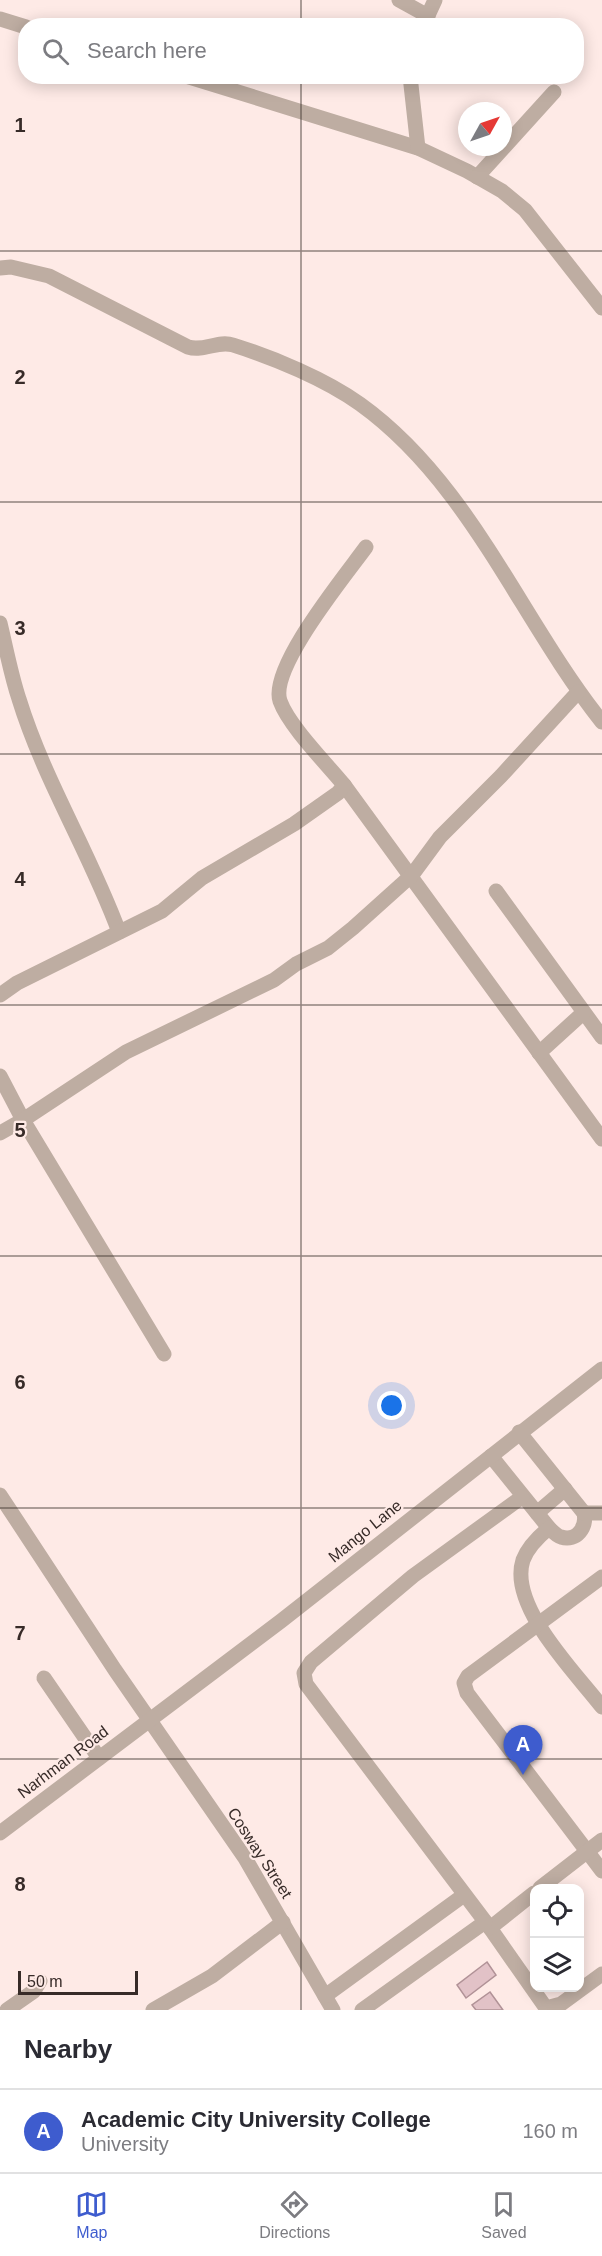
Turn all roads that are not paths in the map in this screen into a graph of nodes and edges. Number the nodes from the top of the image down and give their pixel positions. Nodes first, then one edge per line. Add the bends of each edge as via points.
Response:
1 (399, 0) edge
2 (435, 0) edge
3 (422, 18) edge
4 (427, 18) edge
5 (0, 19) edge
6 (18, 25) edge
7 (212, 84) edge
8 (411, 84) edge
9 (554, 92) dead end
10 (418, 148) junction
11 (477, 177) junction
12 (0, 268) edge
13 (602, 308) edge
14 (366, 547) dead end
15 (0, 623) edge
16 (578, 692) junction
17 (602, 722) edge
18 (344, 785) junction
19 (412, 875) junction
20 (496, 891) dead end
21 (119, 932) junction
22 (0, 995) edge
23 (583, 1013) junction
24 (602, 1037) edge
25 (539, 1053) junction
26 (0, 1076) edge
27 (22, 1120) junction
28 (0, 1132) edge
29 (602, 1139) edge
30 (164, 1354) dead end
31 (602, 1369) edge
32 (519, 1432) junction
33 (491, 1456) junction
34 (565, 1489) junction
35 (0, 1495) edge
36 (522, 1497) junction
37 (537, 1513) junction
38 (584, 1513) junction
39 (602, 1513) edge
40 (549, 1528) junction
41 (602, 1577) edge
42 (539, 1625) junction
43 (44, 1678) dead end
44 (602, 1707) edge
45 (149, 1720) junction
46 (99, 1758) junction
47 (0, 1833) edge
48 (602, 1840) edge
49 (587, 1851) junction
50 (602, 1871) edge
51 (545, 1884) edge
52 (464, 1895) junction
53 (530, 1896) edge
54 (283, 1922) junction
55 (488, 1925) junction
56 (602, 1974) edge
57 (40, 1981) dead end
58 (325, 1996) junction
59 (7, 2010) edge
60 (153, 2010) edge
61 (333, 2010) edge
62 (362, 2010) edge

1 - 3 street
2 - 4 street
5 - 6 street
7 - 10 street
8 - 10 street
9 - 11 street
10 - 11 street
11 - 13 street via 525,210
12 - 16 street via 49,276 188,347 230,344 322,381 360,404 412,451 456,503
14 - 18 street via 298,642 278,687 280,699 296,727
15 - 21 street via 33,738
16 - 17 street
16 - 19 street via 440,837
18 - 19 street
18 - 21 street via 294,824 202,878 162,911
19 - 25 street
19 - 27 street via 328,948 241,997 126,1052
20 - 23 street
21 - 22 street
23 - 24 street
23 - 25 street
25 - 29 street
26 - 27 street
27 - 28 street
27 - 30 street
31 - 32 street, Mango Lane
32 - 33 street, Mango Lane
32 - 34 street
33 - 36 street
33 - 45 street, Mango Lane
34 - 37 street
34 - 38 street
35 - 45 street, Cosway Street
36 - 37 street
36 - 52 street via 412,1576 311,1662 304,1673 306,1684
37 - 40 street
38 - 39 street
38 - 40 street via 586,1522 573,1537 561,1537
40 - 42 street via 535,1540 522,1562 524,1600
41 - 42 street
42 - 44 street
42 - 49 street via 468,1676 464,1683 466,1693
43 - 46 street
45 - 46 street, Narhman Road
45 - 54 street, Cosway Street via 244,1857
46 - 47 street, Narhman Road
48 - 49 street
49 - 50 street
49 - 51 street
52 - 55 street
52 - 58 street
53 - 55 street
54 - 58 street, Cosway Street
54 - 60 street via 212,1976
55 - 56 street via 546,2008 561,2004
55 - 62 street
57 - 59 street via 34,1991
58 - 61 street, Cosway Street

